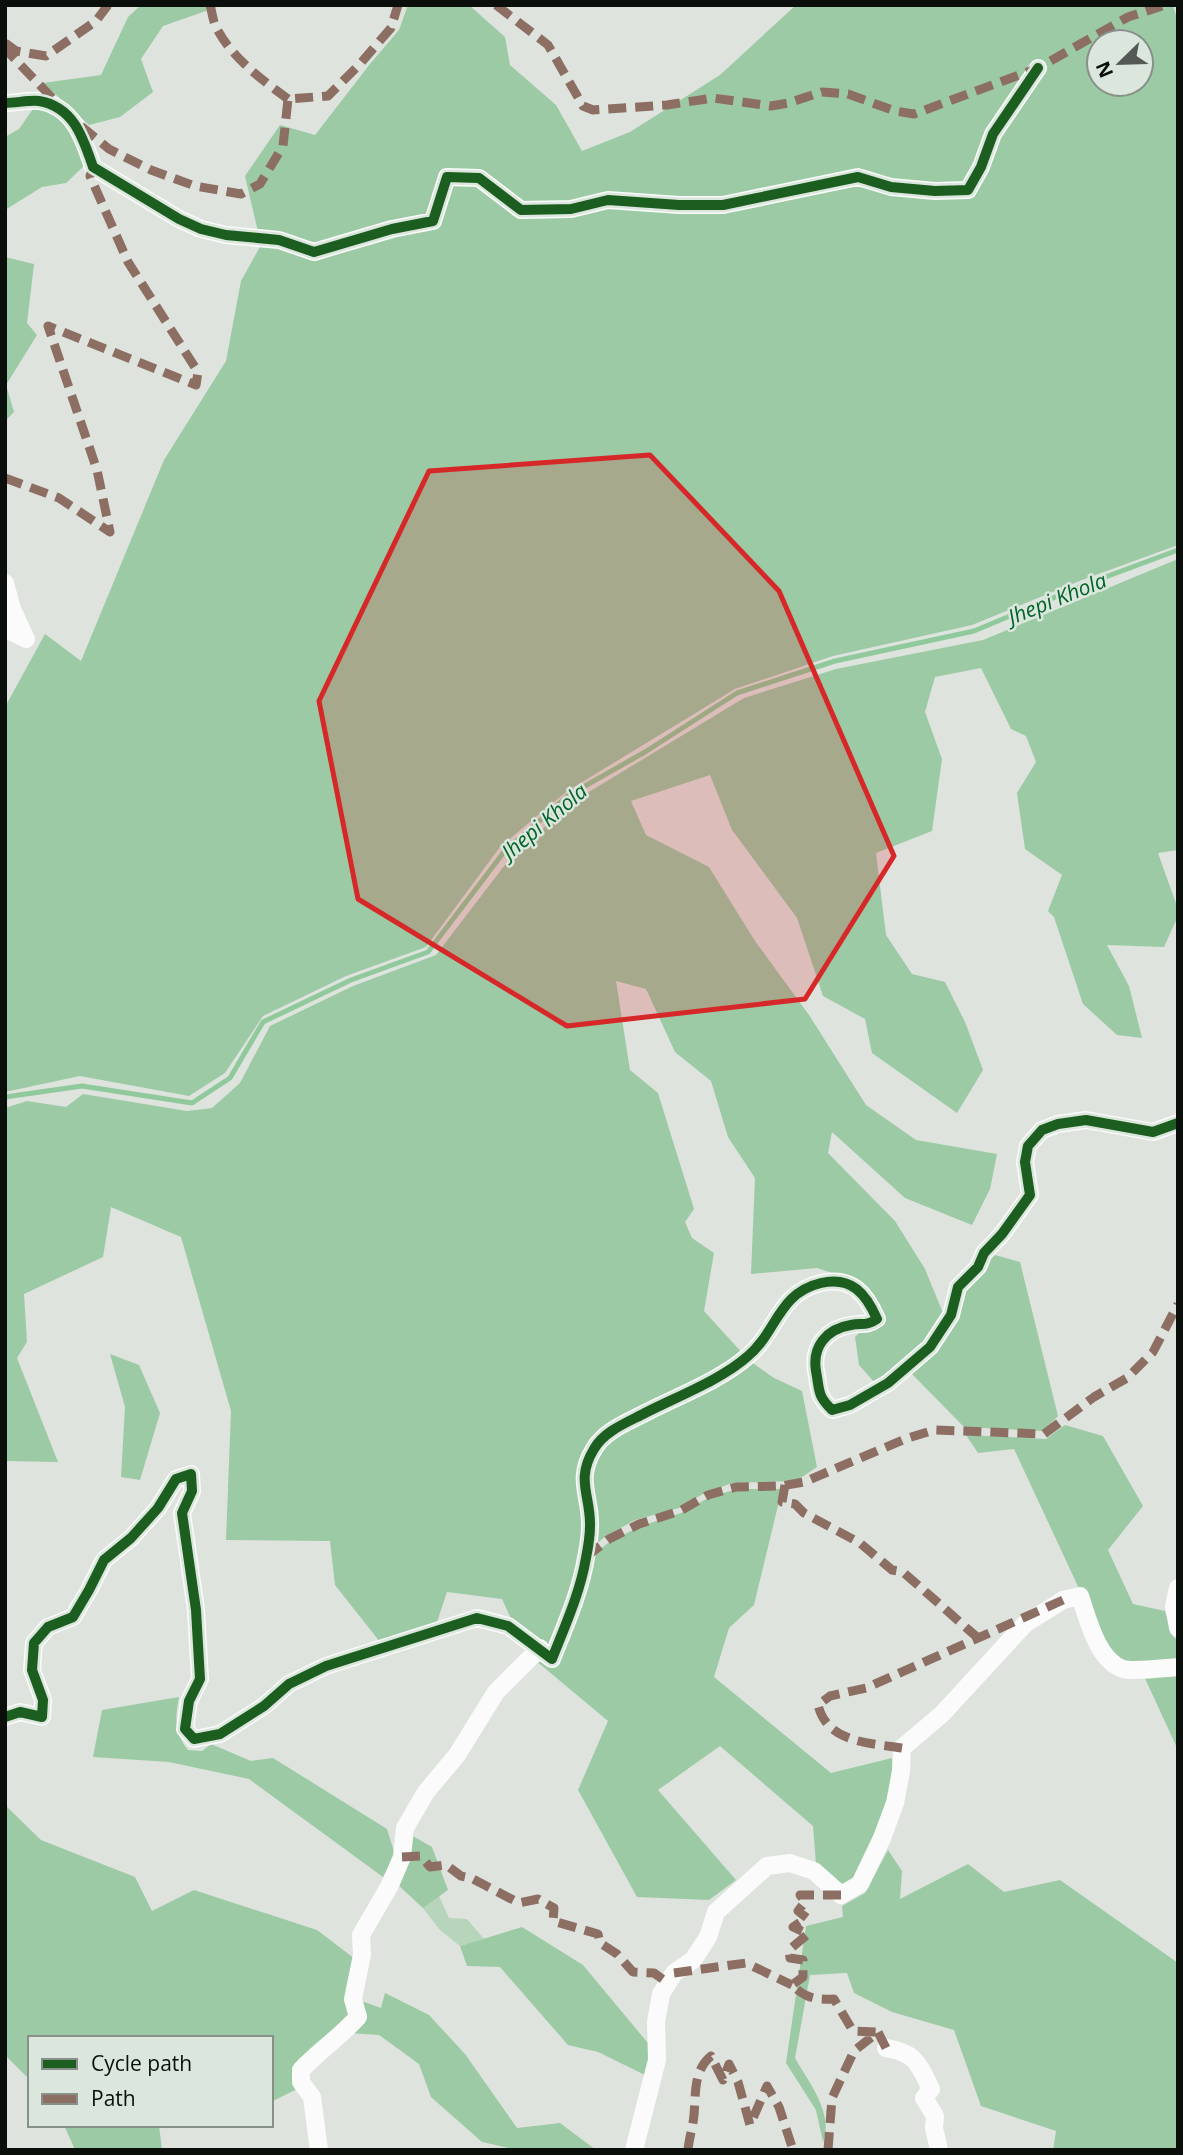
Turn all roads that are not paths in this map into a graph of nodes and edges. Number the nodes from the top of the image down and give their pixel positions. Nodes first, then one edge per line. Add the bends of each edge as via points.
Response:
1 (1038, 68) dead end
2 (5, 103) edge
3 (5, 583) edge
4 (5, 628) edge
5 (1178, 1123) edge
6 (1178, 1588) edge
7 (1178, 1629) edge
8 (540, 1648) junction
9 (1178, 1667) edge
10 (5, 1717) edge
11 (886, 2048) dead end
12 (319, 2150) edge
13 (634, 2150) edge
14 (939, 2150) edge

1 - 2 street via 993,134 968,190 891,187 858,177 723,205 608,200 570,209 521,210 479,178 447,177 433,221 314,252 279,240 201,229 179,219 93,167 82,133 67,113 39,101
3 - 4 street via 26,639
5 - 8 street via 1153,1132 1086,1120 1042,1130 1028,1146 1025,1162 1030,1195 958,1287 951,1315 930,1347 868,1396 832,1410 820,1397 816,1348 836,1329 868,1325 877,1319 858,1289 824,1282 789,1300 748,1356 615,1428 594,1447 585,1469 590,1524 579,1591 552,1659
6 - 7 street via 1174,1606
8 - 10 street via 509,1626 477,1618 326,1666 289,1684 220,1734 194,1739 185,1729 189,1701 200,1679 182,1513 192,1491 191,1474 176,1479 158,1508 104,1560 73,1617 48,1628 34,1643 32,1670 43,1700 42,1717 20,1712
8 - 12 street via 496,1692 405,1828 402,1857 361,1935 353,1999 358,2017 301,2070 301,2082 312,2097
9 - 13 street via 1124,1669 1108,1660 1080,1596 1063,1600 1025,1624 942,1714 902,1748 895,1802 860,1884 841,1895 814,1871 790,1863 767,1866 716,1912 708,1937 693,1960 674,1973 661,1994 657,2060
11 - 14 street via 903,2051 918,2063 931,2088 924,2098 935,2116

